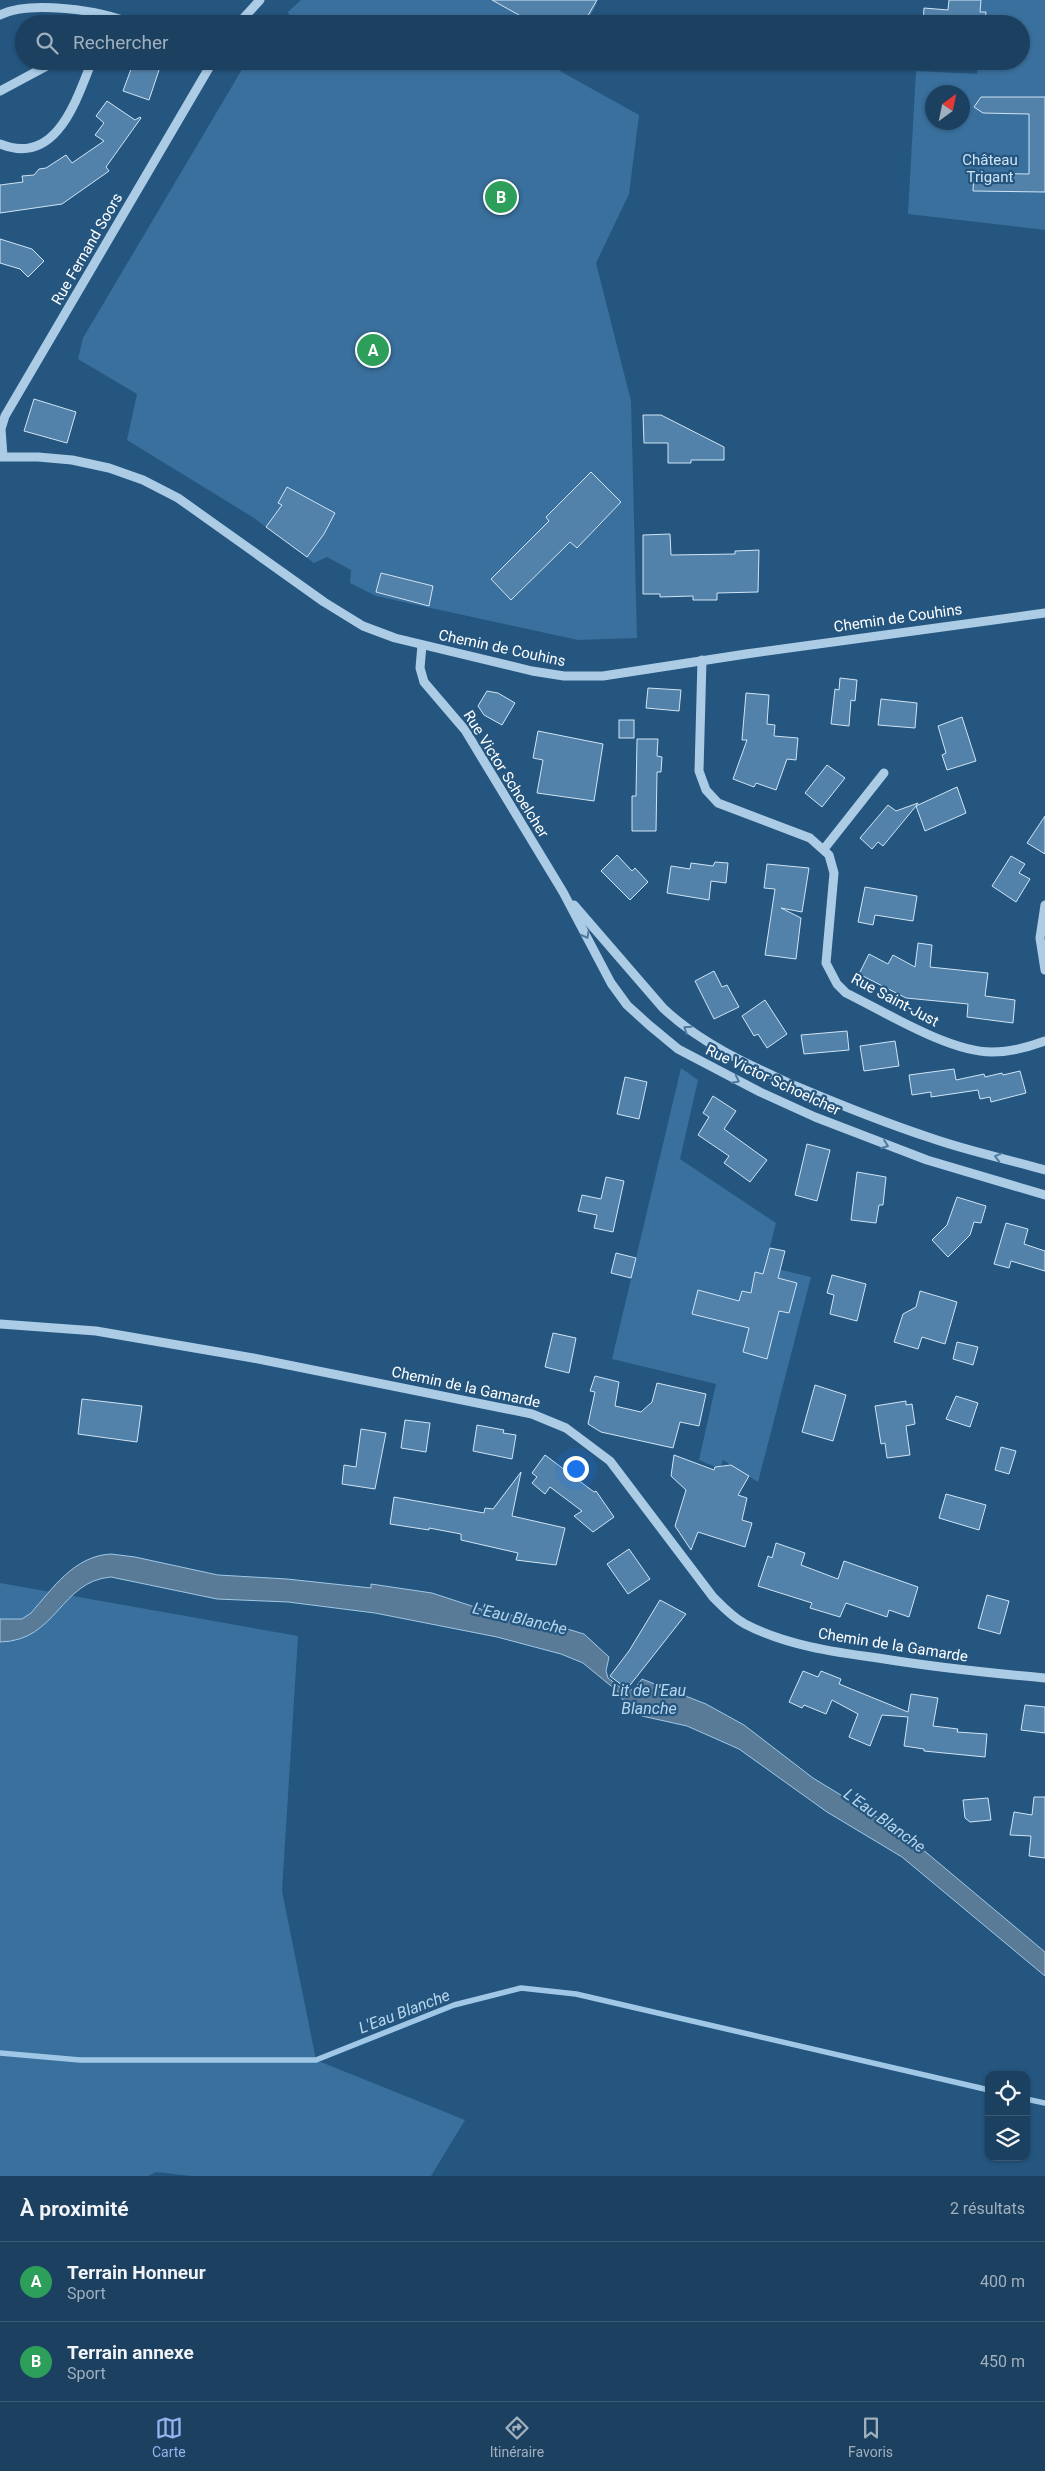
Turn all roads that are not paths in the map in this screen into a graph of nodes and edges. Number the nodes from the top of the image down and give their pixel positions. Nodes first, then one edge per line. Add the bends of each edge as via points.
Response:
1 (260, 0) edge
2 (0, 15) edge
3 (106, 15) edge
4 (246, 15) edge
5 (39, 70) edge
6 (88, 70) edge
7 (208, 70) edge
8 (0, 91) edge
9 (0, 144) edge
10 (2, 457) edge
11 (1045, 613) edge
12 (422, 645) junction
13 (702, 660) junction
14 (884, 773) dead end
15 (824, 848) junction
16 (563, 892) junction
17 (1045, 905) edge
18 (1045, 970) edge
19 (1045, 1041) edge
20 (1045, 1170) edge
21 (1045, 1195) edge
22 (0, 1324) edge
23 (1045, 1678) edge

1 - 4 street
2 - 3 street via 37,7 76,9
5 - 8 street
6 - 9 street via 65,121 51,139 21,149
7 - 10 street, Rue Fernand Soors via 5,416 1,428
10 - 12 street, Chemin de Couhins via 72,460 109,468 149,483 178,498 353,620 375,631
11 - 13 street, Chemin de Couhins
12 - 13 street, Chemin de Couhins via 532,671 579,677
12 - 16 street, Rue Victor Schoelcher via 420,668 424,682 465,730
13 - 15 street via 699,771 706,790 725,807 810,838
14 - 15 street
15 - 19 street, Rue Saint-Just via 834,873 826,963 837,984 846,992 953,1045 973,1050 992,1052
20 -> 16 street, Rue Victor Schoelcher via 932,1139 819,1096 753,1067 707,1042 663,1008
16 -> 21 street, Rue Victor Schoelcher via 611,983 627,1005 678,1050 760,1092 871,1140
17 - 18 street via 1040,938
22 - 23 street, Chemin de la Gamarde via 96,1331 481,1403 550,1420 589,1443 610,1461 713,1597 744,1623 776,1637 832,1651 953,1670

